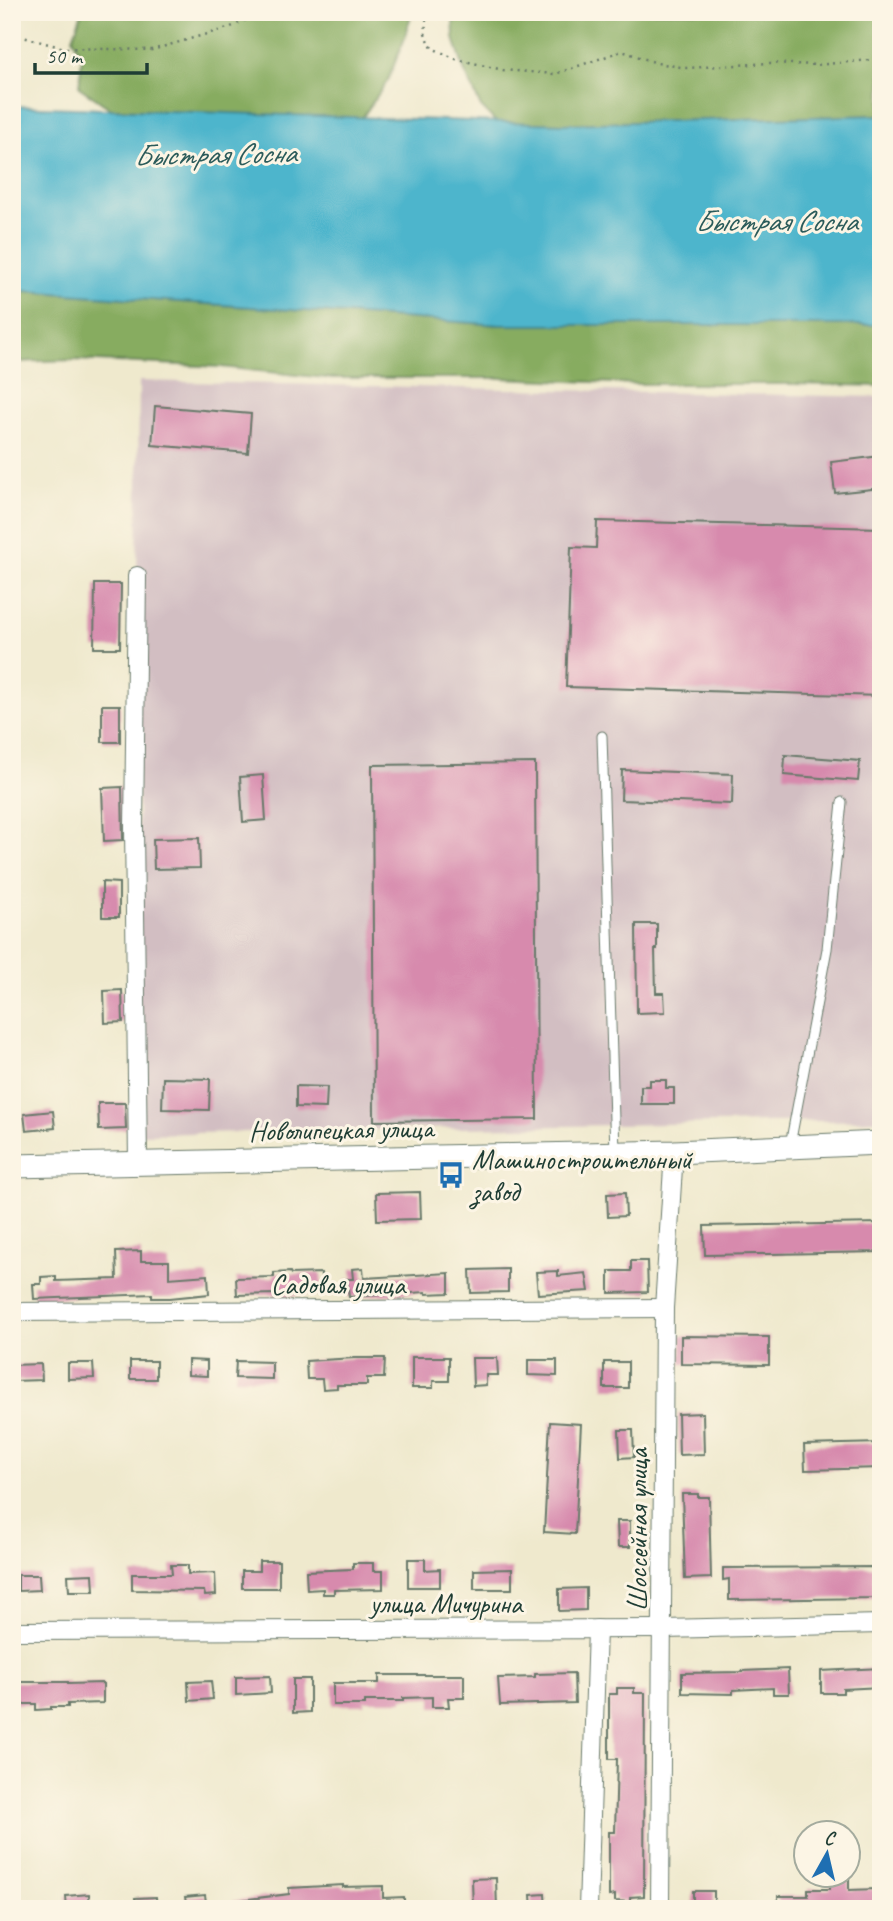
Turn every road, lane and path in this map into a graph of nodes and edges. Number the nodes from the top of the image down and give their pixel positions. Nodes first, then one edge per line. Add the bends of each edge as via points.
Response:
1 (262, 12) edge
2 (427, 12) edge
3 (12, 36) edge
4 (881, 59) edge
5 (137, 576) dead end
6 (602, 736) dead end
7 (842, 802) dead end
8 (881, 1143) edge
9 (789, 1147) junction
10 (674, 1152) junction
11 (615, 1154) junction
12 (138, 1163) junction
13 (12, 1166) edge
14 (664, 1308) junction
15 (12, 1312) edge
16 (881, 1625) edge
17 (597, 1629) junction
18 (663, 1629) junction
19 (12, 1631) edge
20 (588, 1909) edge
21 (660, 1909) edge

1 - 3 path via 231,27 152,50 64,48
2 - 4 path via 425,33 432,48 503,70 555,74 622,51 687,68
5 - 12 street
6 - 11 lane
7 - 9 lane via 827,949
8 - 9 street, Новолипецкая улица
9 - 10 street, Новолипецкая улица
10 - 11 street, Новолипецкая улица
10 - 14 street, Шоссейная улица
11 - 12 street, Новолипецкая улица
12 - 13 street, Новолипецкая улица
14 - 15 street, Садовая улица
14 - 18 street, Шоссейная улица
16 - 18 street, улица Мичурина
17 - 18 street, улица Мичурина
17 - 19 street, улица Мичурина
17 - 20 street
18 - 21 street, Шоссейная улица

